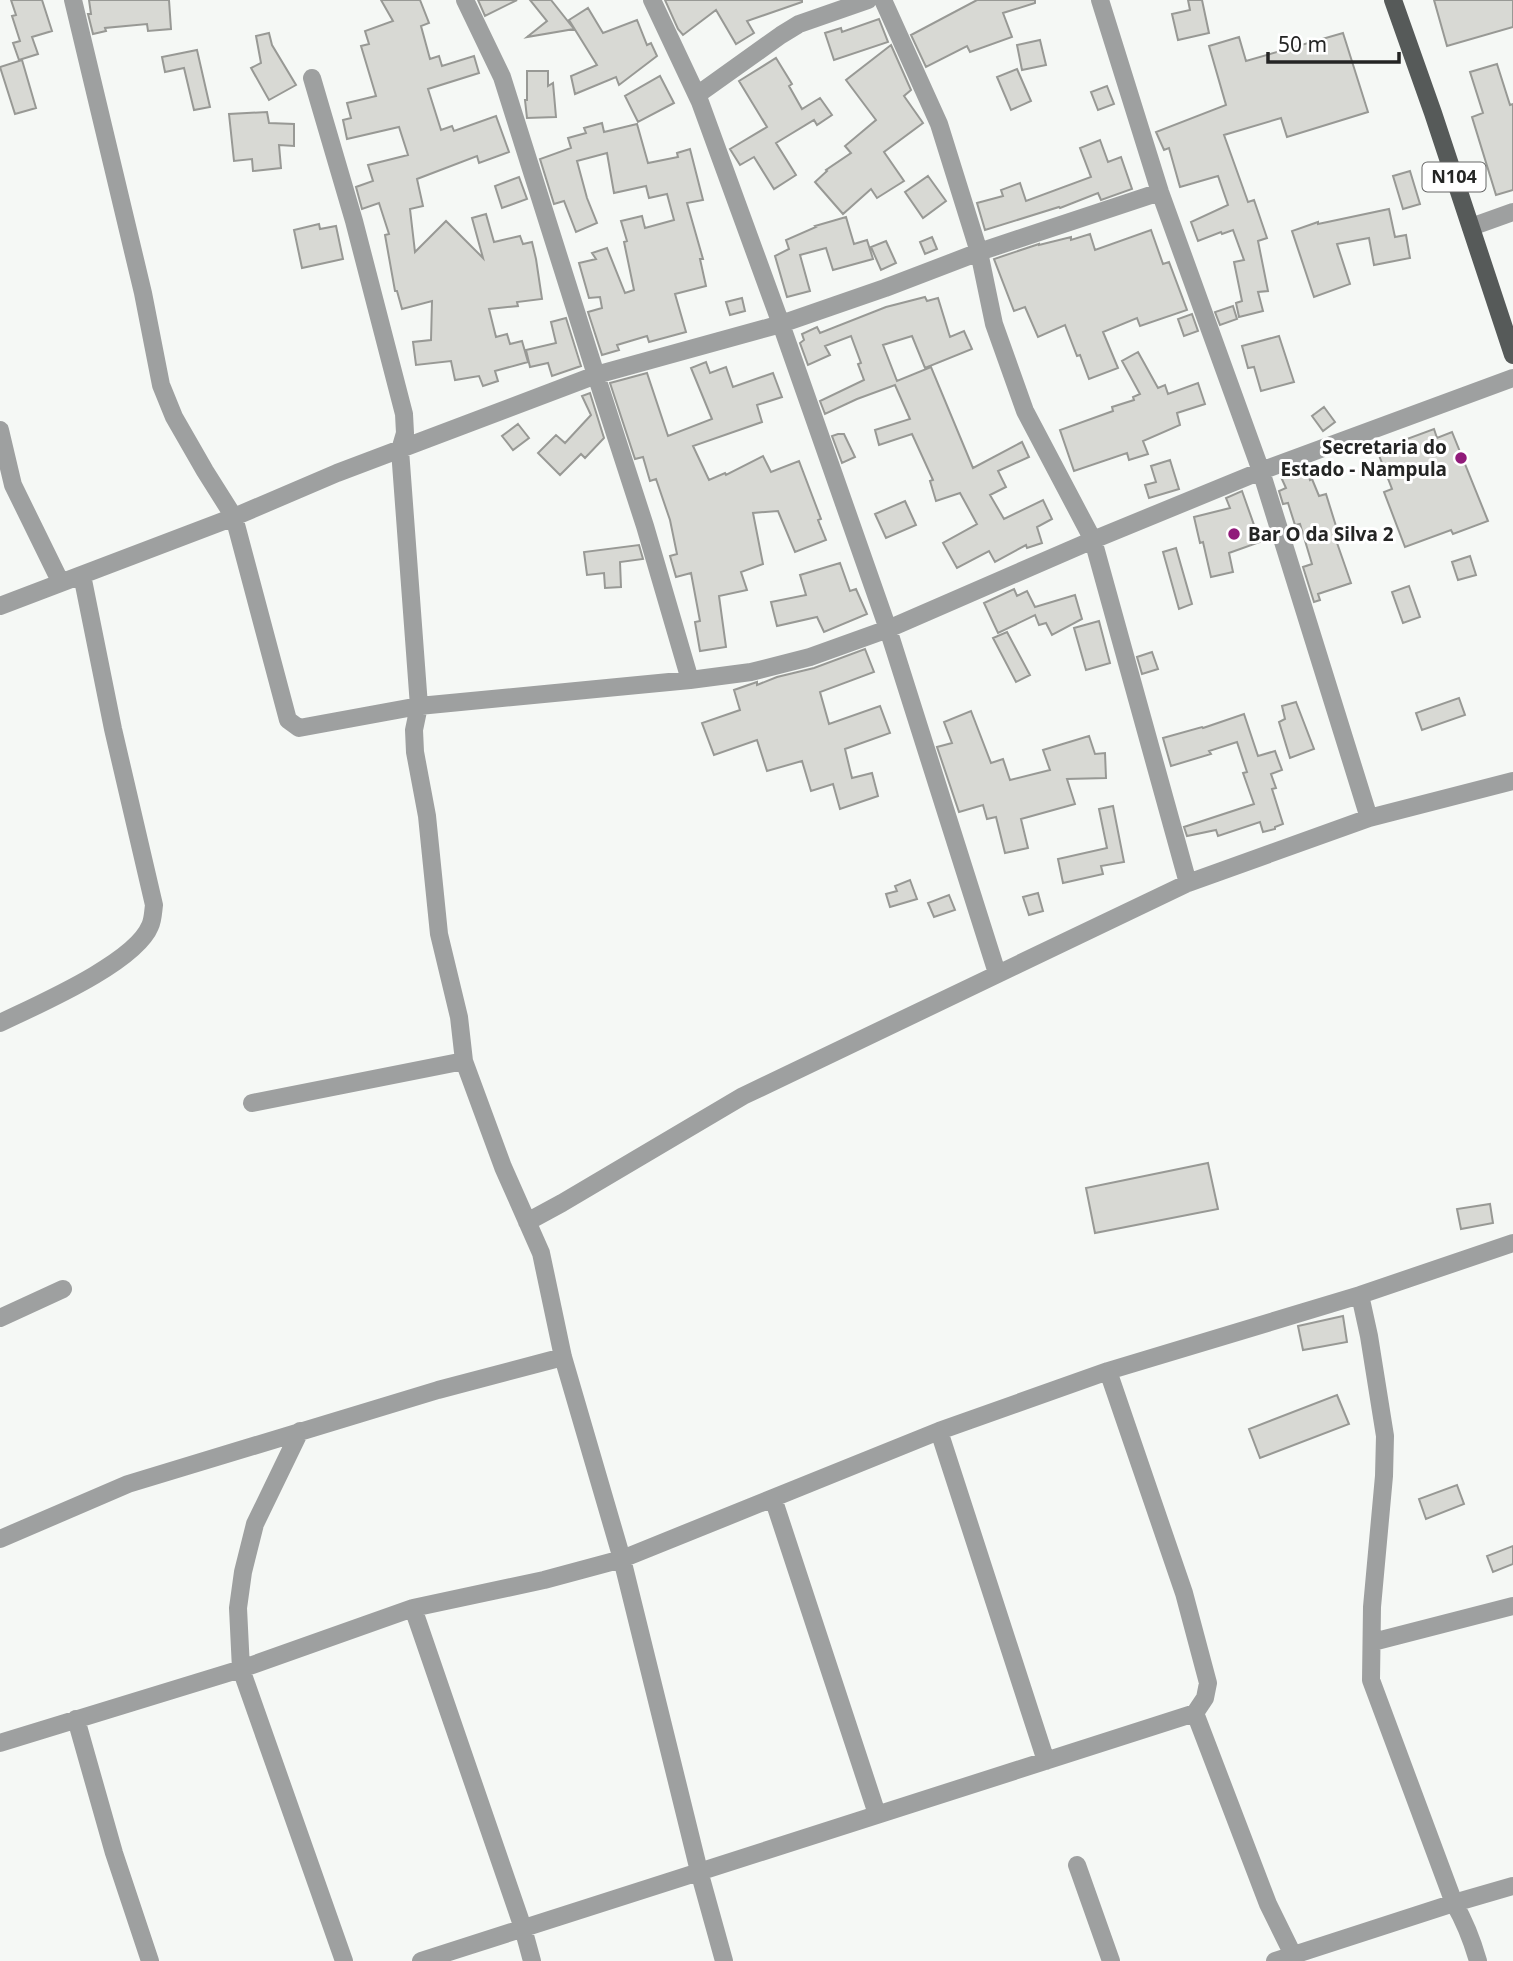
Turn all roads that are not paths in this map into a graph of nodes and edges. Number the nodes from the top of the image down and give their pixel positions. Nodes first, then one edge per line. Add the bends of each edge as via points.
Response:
1 (73, 0) edge
2 (465, 0) edge
3 (652, 0) edge
4 (868, 0) edge
5 (883, 0) edge
6 (1100, 0) edge
7 (1393, 0) edge
8 (312, 78) dead end
9 (697, 95) junction
10 (1160, 192) junction
11 (1513, 212) edge
12 (1471, 228) junction
13 (979, 253) junction
14 (781, 324) junction
15 (1513, 355) edge
16 (596, 376) junction
17 (1513, 378) edge
18 (0, 429) edge
19 (400, 450) junction
20 (1261, 471) junction
21 (234, 517) junction
22 (1093, 540) junction
23 (82, 575) junction
24 (61, 583) junction
25 (0, 606) edge
26 (888, 629) junction
27 (690, 680) junction
28 (419, 706) junction
29 (1513, 781) edge
30 (1369, 818) junction
31 (1188, 883) junction
32 (997, 973) junction
33 (0, 1023) edge
34 (464, 1061) junction
35 (252, 1103) dead end
36 (527, 1222) junction
37 (1513, 1244) edge
38 (63, 1289) dead end
39 (1360, 1295) junction
40 (0, 1318) edge
41 (563, 1357) junction
42 (1108, 1371) junction
43 (939, 1431) junction
44 (300, 1432) junction
45 (773, 1499) junction
46 (0, 1539) edge
47 (622, 1559) junction
48 (1513, 1606) edge
49 (413, 1608) junction
50 (1373, 1643) junction
51 (241, 1669) junction
52 (1195, 1713) junction
53 (76, 1719) junction
54 (0, 1743) edge
55 (1046, 1761) junction
56 (877, 1814) junction
57 (1077, 1865) dead end
58 (699, 1871) junction
59 (1513, 1886) edge
60 (1454, 1903) junction
61 (523, 1928) junction
62 (1294, 1958) edge
63 (150, 1961) edge
64 (344, 1961) edge
65 (421, 1961) edge
66 (532, 1961) edge
67 (724, 1961) edge
68 (1111, 1961) edge
69 (1275, 1961) edge
70 (1478, 1961) edge

1 - 21 street via 162,385 174,418
2 - 16 street via 502,77
3 - 9 street
4 - 9 street via 799,24
5 - 13 street via 939,124
6 - 10 street
7 - 12 main road, N104
8 - 19 street via 404,414
9 - 14 street
10 - 13 street
10 - 20 street
11 - 12 street
12 - 15 main road, N104
13 - 14 street
13 - 22 street via 994,324 1025,411
14 - 16 street
14 - 26 street
16 - 19 street
16 - 27 street
17 - 20 street
18 - 24 street via 13,485
19 - 21 street
19 - 28 street
20 - 22 street
20 - 30 street
21 - 23 street
21 - 28 street via 288,720 299,728
22 - 26 street
22 - 31 street
23 - 24 street
23 - 33 street via 155,905 150,927 117,962
24 - 25 street
26 - 27 street via 810,657 751,672
26 - 32 street
27 - 28 street
28 - 34 street via 415,752 439,934 459,1017
29 - 30 street
30 - 31 street
31 - 32 street
32 - 36 street via 743,1096
34 - 35 street
34 - 36 street
36 - 41 street via 541,1253
37 - 39 street
38 - 40 street
39 - 42 street
39 - 50 street via 1385,1436
41 - 44 street
41 - 47 street
42 - 43 street
42 - 52 street via 1184,1593 1208,1683
43 - 45 street
43 - 55 street
44 - 46 street via 128,1484
44 - 51 street via 255,1524 243,1572 238,1608
45 - 47 street
45 - 56 street
47 - 49 street
47 - 58 street
48 - 50 street
49 - 51 street
49 - 61 street
50 - 60 street via 1371,1680
51 - 53 street
51 - 64 street
52 - 55 street
52 - 62 street via 1268,1905
53 - 54 street
53 - 63 street
55 - 56 street
56 - 58 street
57 - 68 street
58 - 61 street
58 - 67 street
59 - 60 street
60 - 62 street
60 - 70 street
61 - 65 street
61 - 66 street
62 - 69 street

